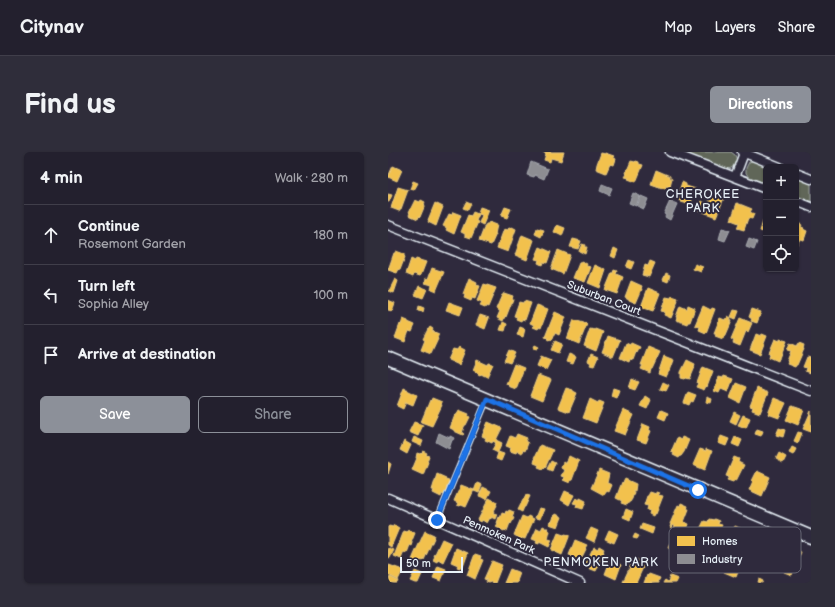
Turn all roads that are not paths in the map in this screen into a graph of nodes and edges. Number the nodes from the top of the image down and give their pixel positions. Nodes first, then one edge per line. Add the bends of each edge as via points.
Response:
1 (670, 152) edge
2 (743, 153) edge
3 (772, 164) edge
4 (799, 174) edge
5 (735, 177) junction
6 (811, 179) edge
7 (763, 188) edge
8 (799, 202) edge
9 (811, 207) edge
10 (388, 225) edge
11 (388, 358) edge
12 (811, 392) edge
13 (487, 399) junction
14 (388, 498) edge
15 (437, 520) junction
16 (785, 527) edge
17 (801, 534) edge
18 (811, 538) edge
19 (580, 583) edge

1 - 5 street
2 - 3 street
2 - 5 street
4 - 6 street
5 - 7 street
8 - 9 street
10 - 12 street, Suburban Court
11 - 13 street
13 - 15 lane
13 - 16 street
14 - 15 street, Penmoken Park
15 - 19 street, Penmoken Park
17 - 18 street

